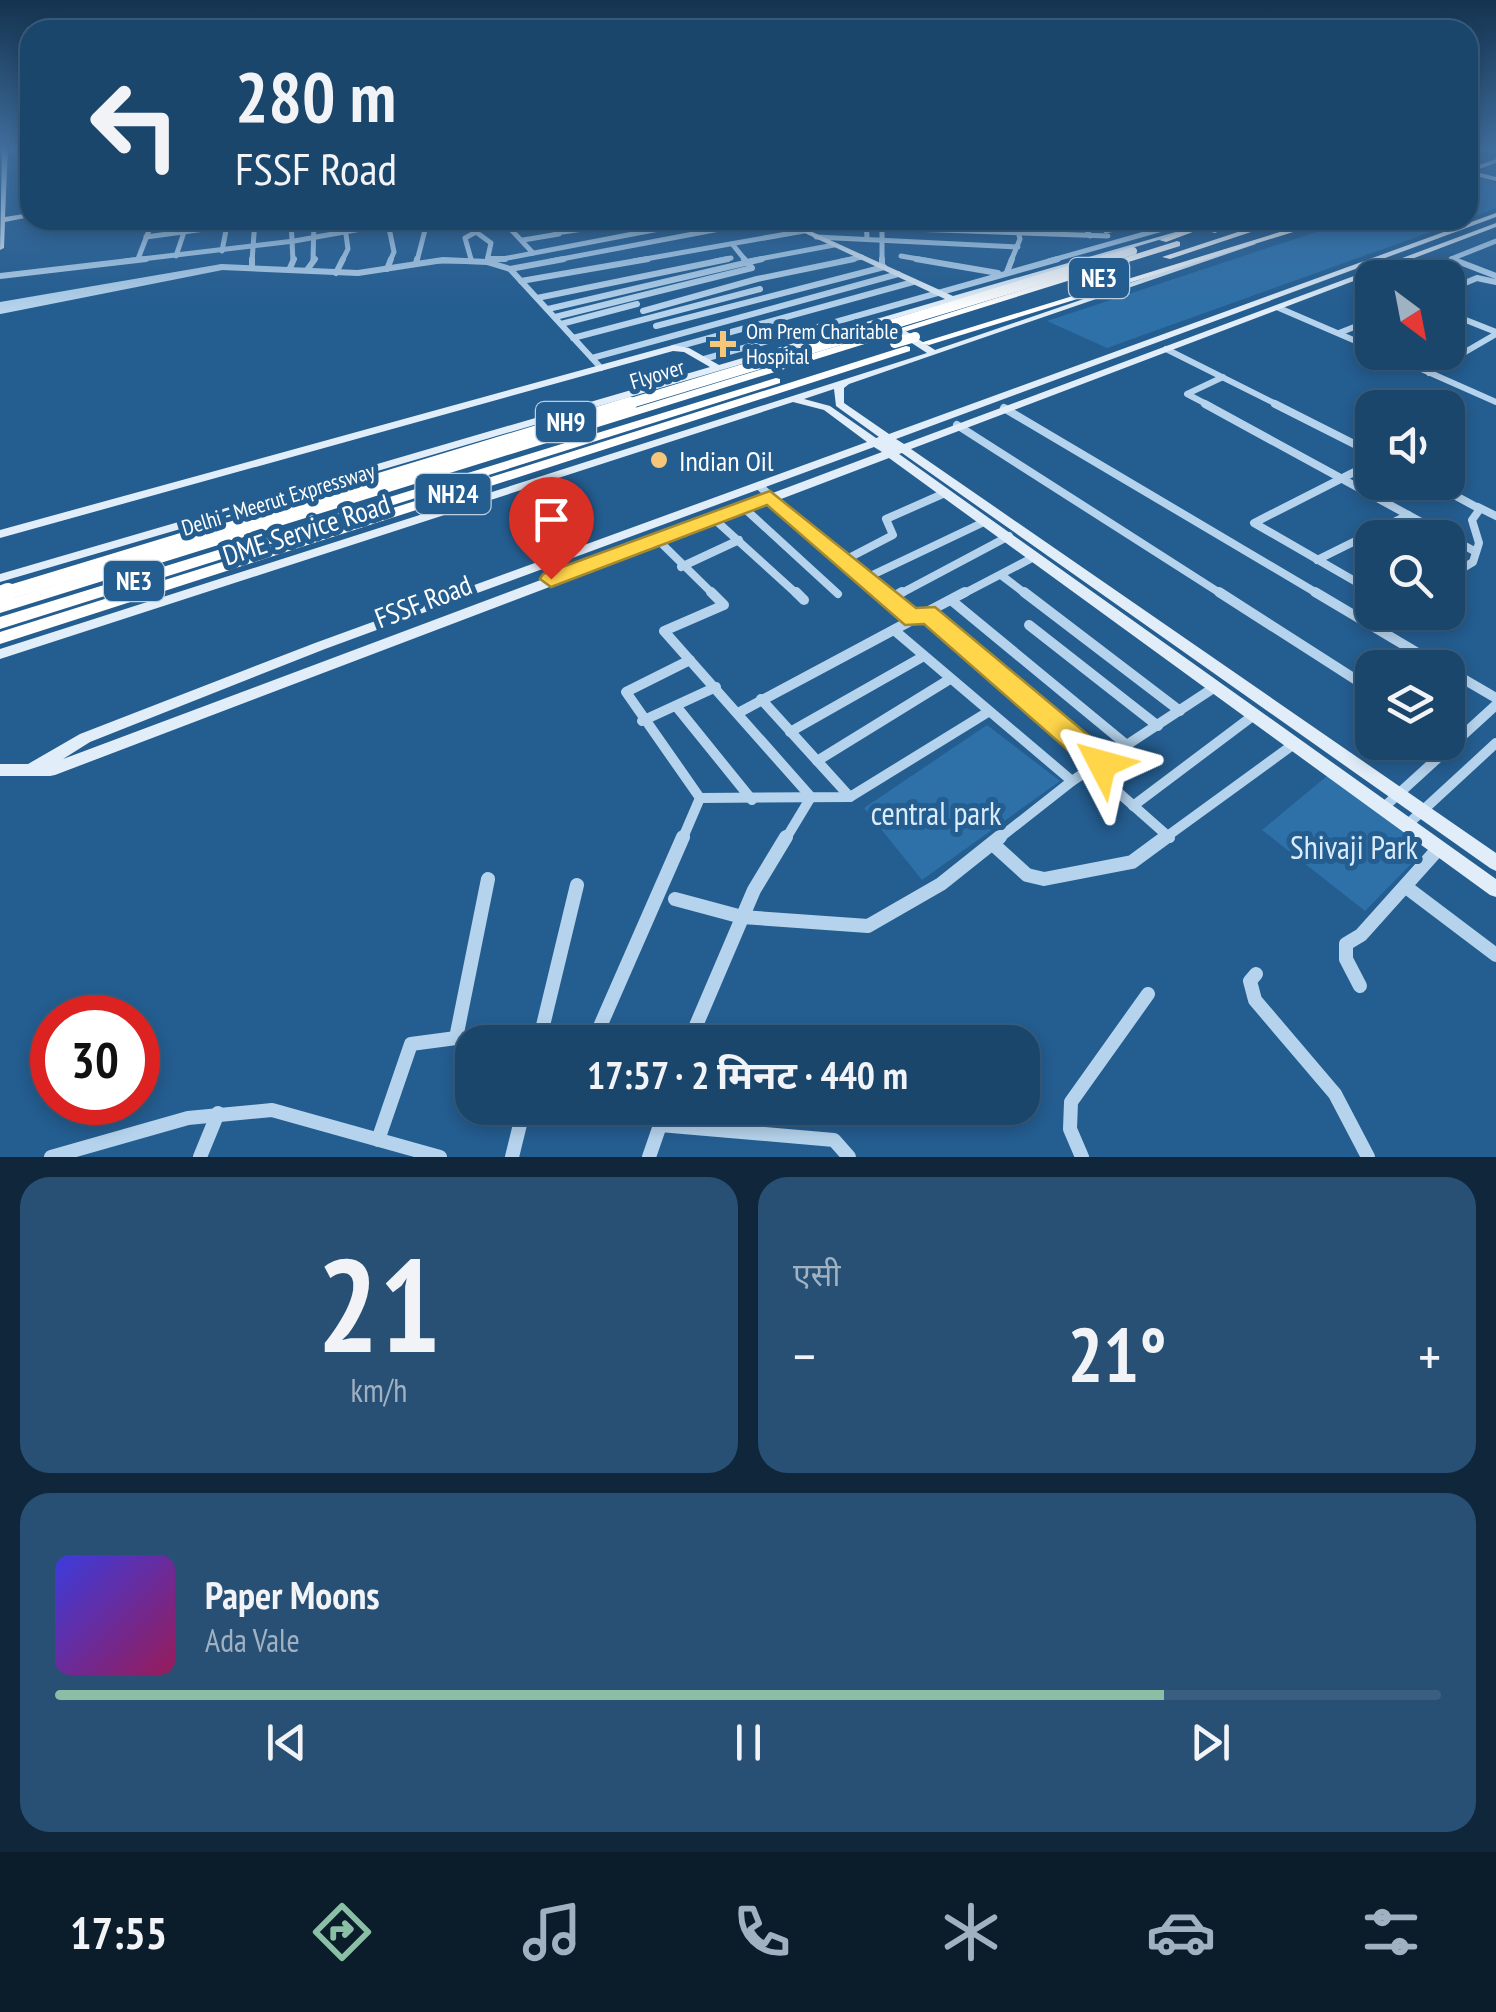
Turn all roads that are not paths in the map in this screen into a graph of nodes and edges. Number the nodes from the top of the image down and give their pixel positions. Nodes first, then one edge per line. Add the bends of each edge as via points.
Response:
1 (2, 220) edge
2 (1496, 225) edge
3 (149, 230) edge
4 (194, 230) edge
5 (226, 230) edge
6 (254, 230) edge
7 (292, 230) edge
8 (315, 230) edge
9 (345, 230) edge
10 (359, 230) edge
11 (390, 230) edge
12 (424, 230) edge
13 (512, 230) edge
14 (555, 230) edge
15 (585, 230) edge
16 (653, 230) edge
17 (704, 230) edge
18 (754, 230) edge
19 (866, 230) edge
20 (883, 230) edge
21 (985, 230) edge
22 (1086, 230) edge
23 (1106, 230) edge
24 (1116, 230) edge
25 (1159, 230) edge
26 (1188, 230) edge
27 (1192, 230) edge
28 (1214, 230) edge
29 (1226, 230) edge
30 (1252, 230) edge
31 (1273, 230) edge
32 (1296, 230) edge
33 (1456, 230) edge
34 (804, 231) joint
35 (184, 232) junction
36 (476, 232) joint
37 (1019, 232) junction
38 (345, 234) junction
39 (562, 234) junction
40 (1107, 234) junction
41 (1089, 235) junction
42 (816, 236) junction
43 (146, 237) junction
44 (315, 238) junction
45 (764, 238) junction
46 (866, 238) junction
47 (884, 238) junction
48 (523, 240) junction
49 (1496, 240) edge
50 (294, 241) junction
51 (1064, 243) dead end
52 (1254, 243) junction
53 (733, 244) junction
54 (1110, 244) junction
55 (1180, 244) junction
56 (834, 245) junction
57 (252, 246) junction
58 (1018, 247) junction
59 (0, 248) edge
60 (1095, 248) junction
61 (222, 250) junction
62 (532, 253) junction
63 (176, 256) junction
64 (902, 256) dead end
65 (1060, 257) junction
66 (748, 258) junction
67 (862, 258) junction
68 (138, 259) junction
69 (472, 259) junction
70 (1158, 260) junction
71 (1406, 260) edge
72 (487, 262) junction
73 (416, 264) junction
74 (252, 266) junction
75 (883, 266) junction
76 (290, 268) junction
77 (387, 269) junction
78 (510, 269) junction
79 (307, 270) junction
80 (1004, 272) junction
81 (336, 273) junction
82 (898, 274) junction
83 (0, 276) edge
84 (1496, 279) edge
85 (522, 280) junction
86 (1355, 280) edge
87 (912, 282) junction
88 (1465, 283) edge
89 (760, 289) dead end
90 (624, 290) junction
91 (933, 291) junction
92 (537, 298) junction
93 (950, 298) junction
94 (635, 301) junction
95 (0, 308) edge
96 (1279, 308) junction
97 (548, 309) junction
98 (682, 309) junction
99 (646, 314) junction
100 (554, 317) junction
101 (691, 317) junction
102 (881, 318) junction
103 (1465, 321) edge
104 (561, 324) junction
105 (656, 326) junction
106 (1355, 327) edge
107 (703, 328) junction
108 (1496, 333) edge
109 (1339, 334) junction
110 (573, 338) junction
111 (889, 339) junction
112 (1355, 341) edge
113 (669, 343) junction
114 (925, 344) junction
115 (1166, 349) junction
116 (686, 350) junction
117 (592, 358) junction
118 (704, 358) junction
119 (715, 366) junction
120 (601, 368) junction
121 (1422, 370) edge
122 (1429, 373) junction
123 (1223, 377) junction
124 (849, 380) junction
125 (564, 381) junction
126 (788, 398) junction
127 (1496, 401) edge
128 (1004, 408) junction
129 (957, 426) junction
130 (1355, 444) edge
131 (887, 445) junction
132 (1355, 473) edge
133 (1343, 479) junction
134 (758, 486) junction
135 (181, 488) junction
136 (945, 493) junction
137 (770, 497) junction
138 (1465, 500) edge
139 (742, 507) junction
140 (1478, 507) junction
141 (1408, 515) junction
142 (1496, 516) edge
143 (713, 518) junction
144 (984, 522) junction
145 (0, 534) edge
146 (1014, 534) junction
147 (657, 539) junction
148 (740, 540) junction
149 (0, 542) edge
150 (1476, 552) junction
151 (1034, 557) junction
152 (584, 558) junction
153 (845, 560) junction
154 (1318, 560) junction
155 (681, 567) junction
156 (1465, 568) edge
157 (1000, 575) junction
158 (0, 578) edge
159 (866, 578) junction
160 (1355, 581) edge
161 (838, 594) dead end
162 (0, 595) edge
163 (890, 599) junction
164 (804, 600) dead end
165 (950, 600) junction
166 (0, 608) edge
167 (926, 613) junction
168 (914, 620) junction
169 (0, 623) edge
170 (1029, 625) dead end
171 (894, 630) junction
172 (346, 636) junction
173 (0, 638) edge
174 (1414, 650) edge
175 (0, 654) edge
176 (351, 655) junction
177 (924, 656) junction
178 (690, 660) junction
179 (950, 679) junction
180 (1355, 679) edge
181 (1465, 682) edge
182 (716, 687) junction
183 (1215, 687) junction
184 (761, 700) junction
185 (1496, 702) edge
186 (676, 706) junction
187 (1180, 711) junction
188 (740, 712) junction
189 (988, 712) junction
190 (1254, 715) junction
191 (642, 721) junction
192 (1158, 726) junction
193 (1465, 728) edge
194 (790, 732) junction
195 (1496, 743) edge
196 (1294, 744) junction
197 (1128, 746) junction
198 (817, 760) junction
199 (1431, 760) edge
200 (1098, 767) junction
201 (34, 768) junction
202 (0, 770) edge
203 (1072, 781) junction
204 (1397, 795) junction
205 (811, 796) junction
206 (850, 797) junction
207 (700, 798) junction
208 (752, 800) junction
209 (1134, 806) junction
210 (1383, 808) junction
211 (1421, 812) junction
212 (1406, 825) junction
213 (1170, 838) junction
214 (994, 845) junction
215 (1439, 848) junction
216 (1496, 863) edge
217 (488, 878) dead end
218 (577, 885) dead end
219 (1406, 887) junction
220 (1496, 889) edge
221 (674, 899) dead end
222 (742, 916) junction
223 (1496, 956) edge
224 (1256, 974) dead end
225 (1360, 986) dead end
226 (1148, 994) dead end
227 (543, 1025) edge
228 (601, 1025) edge
229 (696, 1025) edge
230 (218, 1112) junction
231 (520, 1125) edge
232 (660, 1125) joint
233 (378, 1140) junction
234 (51, 1157) edge
235 (200, 1157) edge
236 (440, 1157) edge
237 (512, 1157) edge
238 (649, 1157) edge
239 (849, 1157) edge
240 (1082, 1157) edge
241 (1368, 1157) edge

1 - 59 street
2 - 71 street
3 - 43 street
4 - 35 street
5 - 61 street
6 - 57 street
7 - 50 street
8 - 44 street
9 - 38 street
10 - 38 street
11 - 77 street via 394,252
12 - 73 street
13 - 48 street
14 - 39 street
15 - 39 street
16 - 62 street
17 - 78 street
18 - 45 street
19 - 46 street
20 - 47 street
21 - 37 street
22 - 41 street
23 - 40 street
24 - 40 street
25 - 54 street
26 - 93 street, DME Service Road
27 - 162 highway, Flyover / NH9, bridge
28 - 55 highway
29 - 55 highway, Delhi - Meerut Expressway / NE3
30 - 70 highway, Delhi - Meerut Expressway / NE3
31 - 70 highway
32 - 52 highway
33 - 131 street
34 - 42 street
34 - 45 street
35 - 43 street
35 - 63 street
36 - 69 street via 465,238
36 - 72 street via 490,244
37 - 41 street
37 - 58 street
38 - 44 street
38 - 81 street via 348,248
39 - 48 street
40 - 41 street
40 - 54 street
41 - 60 street
42 - 46 street
42 - 56 street
43 - 68 street
44 - 50 street
44 - 79 street
45 - 53 street
46 - 47 street
47 - 58 street
47 - 75 street
48 - 62 street
49 - 84 street via 1451,260
50 - 57 street
50 - 76 street
51 - 65 street
52 - 114 street, DME Service Road
52 - 114 highway
53 - 66 street
53 - 85 street
54 - 60 street
55 - 111 highway, Delhi - Meerut Expressway / NE3
56 - 66 street
56 - 67 street
57 - 61 street
57 - 74 street
58 - 80 street
60 - 65 street
61 - 63 street
62 - 72 street
63 - 68 street
64 - 80 street
65 - 80 street
66 - 90 street
66 - 92 street
66 - 94 street via 749,268
67 - 75 street
67 - 99 street via 757,279
68 - 83 street
69 - 72 street
69 - 73 street
70 - 114 highway, Delhi - Meerut Expressway / NE3
72 - 78 street
73 - 77 street
74 - 76 street
74 - 95 street
75 - 82 street
75 - 101 street
76 - 79 street
77 - 81 street
78 - 85 street
79 - 81 street
80 - 91 street
82 - 87 street
82 - 107 street
84 - 88 street
85 - 92 street
86 - 96 street
87 - 91 street
87 - 113 street
89 - 98 street
90 - 94 street
90 - 97 street
91 - 93 street
91 - 118 street
92 - 97 street
93 - 102 street, DME Service Road
94 - 99 street
94 - 100 street
94 - 104 street
96 - 109 street
96 - 115 street
97 - 100 street
98 - 99 street
98 - 101 street
99 - 105 street
99 - 110 street
100 - 104 street
101 - 105 street
101 - 107 street
102 - 114 street
102 - 119 street, DME Service Road
103 - 108 street
104 - 110 street
105 - 113 street
106 - 109 street
107 - 113 street
108 - 122 street
109 - 112 street
110 - 117 street
111 - 114 highway, Delhi - Meerut Expressway / NE3, bridge
111 - 166 highway, Delhi - Meerut Expressway / NE3
111 - 169 highway, Delhi - Meerut Expressway / NE3
113 - 116 street
113 - 117 street
113 - 120 street
114 - 124 street, DME Service Road
114 - 173 highway, NH24
115 - 123 street
115 - 128 street
116 - 118 street
116 - 125 street
117 - 120 street
118 - 119 street
119 - 158 street, DME Service Road
120 - 125 street
121 - 122 street
122 - 127 street
123 - 130 street
123 - 133 street via 1187,394
124 - 126 street, DME Service Road
124 - 131 street via 839,387 839,404
125 - 135 street
126 - 131 street via 826,408
126 - 175 street, DME Service Road
128 - 129 street
128 - 174 street
129 - 131 street
129 - 180 street
131 - 134 street, FSSF Road
131 - 136 street
131 - 137 street, FSSF Road
131 - 146 street
132 - 133 street
133 - 141 street
133 - 154 street via 1254,523
134 - 137 street
134 - 152 street, FSSF Road
135 - 145 street
135 - 149 street
136 - 144 street
136 - 153 street via 886,519 893,534
137 - 139 street, FSSF Road
137 - 153 street
138 - 140 street
139 - 143 street, FSSF Road
139 - 161 street
140 - 142 street
140 - 150 street via 1472,520
141 - 150 street
141 - 154 street
143 - 147 street, FSSF Road
143 - 148 street
144 - 146 street
144 - 159 street
146 - 151 street
146 - 163 street
146 - 204 street
147 - 152 street, FSSF Road
147 - 155 street
148 - 155 street
148 - 164 street
150 - 156 street
151 - 157 street
151 - 183 street
152 - 172 street, FSSF Road
152 - 176 street, FSSF Road
153 - 159 street
154 - 160 street
155 - 178 street via 724,605 664,631
157 - 165 street
157 - 187 street
159 - 163 street
163 - 168 street
165 - 167 street
165 - 197 street
167 - 168 street
167 - 200 street
168 - 171 street
170 - 192 street
171 - 177 street
171 - 184 street
172 - 176 street
172 - 201 street, FSSF Road via 85,738
176 - 201 street, FSSF Road via 50,770
177 - 179 street
177 - 194 street
178 - 182 street
178 - 191 street via 626,690
179 - 189 street
179 - 198 street
181 - 185 street
182 - 186 street
182 - 188 street
183 - 187 street
183 - 190 street
184 - 188 street
184 - 194 street
185 - 193 street
186 - 191 street
186 - 208 street
187 - 192 street
188 - 205 street
189 - 203 street
189 - 206 street
190 - 196 street
190 - 209 street
191 - 207 street
192 - 197 street
194 - 198 street
195 - 211 street
196 - 210 street
196 - 213 street
197 - 200 street
198 - 206 street
199 - 204 street
200 - 203 street
200 - 209 street
201 - 202 street, FSSF Road
203 - 214 street
204 - 210 street
204 - 211 street
205 - 206 street
205 - 208 street
205 - 222 street
207 - 208 street
207 - 228 street
209 - 213 street
210 - 212 street
211 - 212 street
211 - 216 street
212 - 215 street
213 - 214 street via 1132,862 1044,879 1027,875
214 - 222 street via 868,926
215 - 219 street
215 - 220 street
217 - 233 street via 456,1038 411,1044
218 - 227 street
219 - 223 street
219 - 225 street via 1346,944
221 - 222 street
222 - 229 street
224 - 241 street via 1250,981 1256,1000 1325,1080
226 - 240 street via 1071,1102 1070,1129
230 - 233 street via 272,1110
230 - 234 street
230 - 235 street
231 - 237 street
232 - 238 street
232 - 239 street via 834,1140
233 - 236 street

